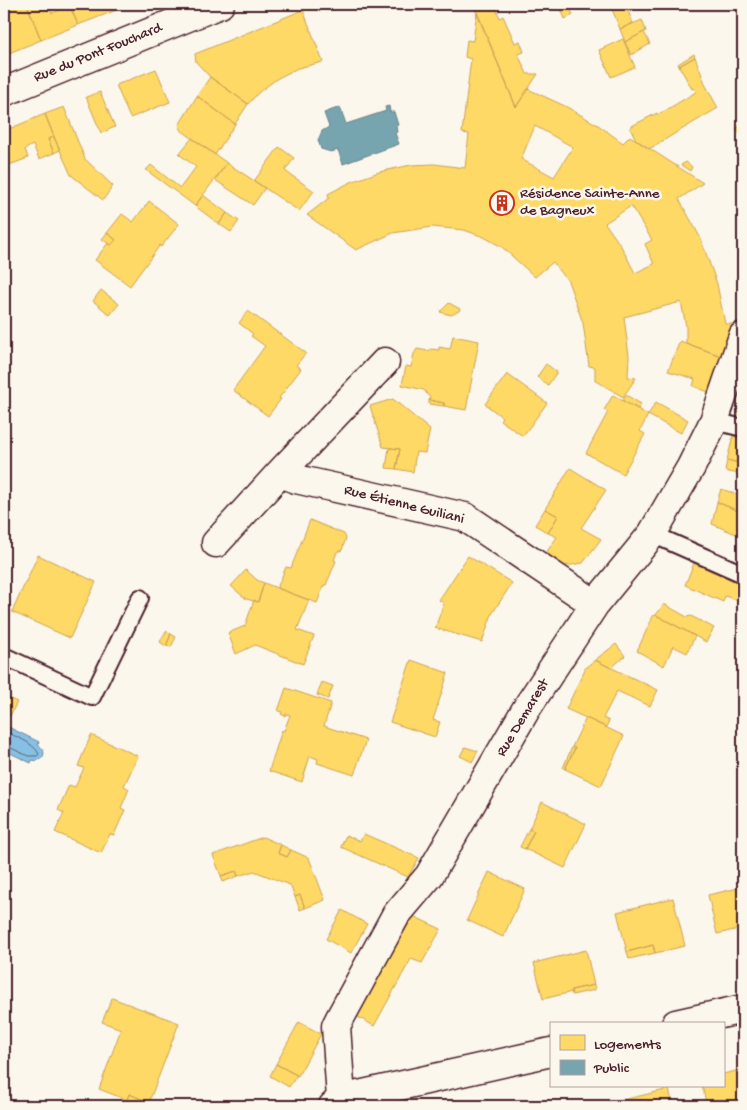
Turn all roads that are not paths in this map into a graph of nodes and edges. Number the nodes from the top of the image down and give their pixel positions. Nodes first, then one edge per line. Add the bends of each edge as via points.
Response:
1 (220, 4) edge
2 (4, 92) edge
3 (743, 336) edge
4 (385, 362) dead end
5 (714, 421) junction
6 (743, 428) edge
7 (280, 473) junction
8 (652, 534) junction
9 (216, 543) dead end
10 (743, 574) edge
11 (140, 598) dead end
12 (595, 604) junction
13 (4, 656) edge
14 (743, 1009) edge
15 (685, 1022) edge
16 (550, 1052) edge
17 (337, 1103) edge

1 - 2 street, Rue du Pont Fouchard
3 - 5 street, Rue Demarest
4 - 7 street
5 - 6 lane
5 - 8 street, Rue Demarest
7 - 9 street
7 - 12 street, Rue Étienne Guiliani via 296,480 465,517
8 - 10 lane
8 - 12 street, Rue Demarest
11 - 13 lane via 92,697
12 - 17 street, Rue Demarest via 528,706 429,876 396,915 336,1026
14 - 15 street
16 - 17 street

